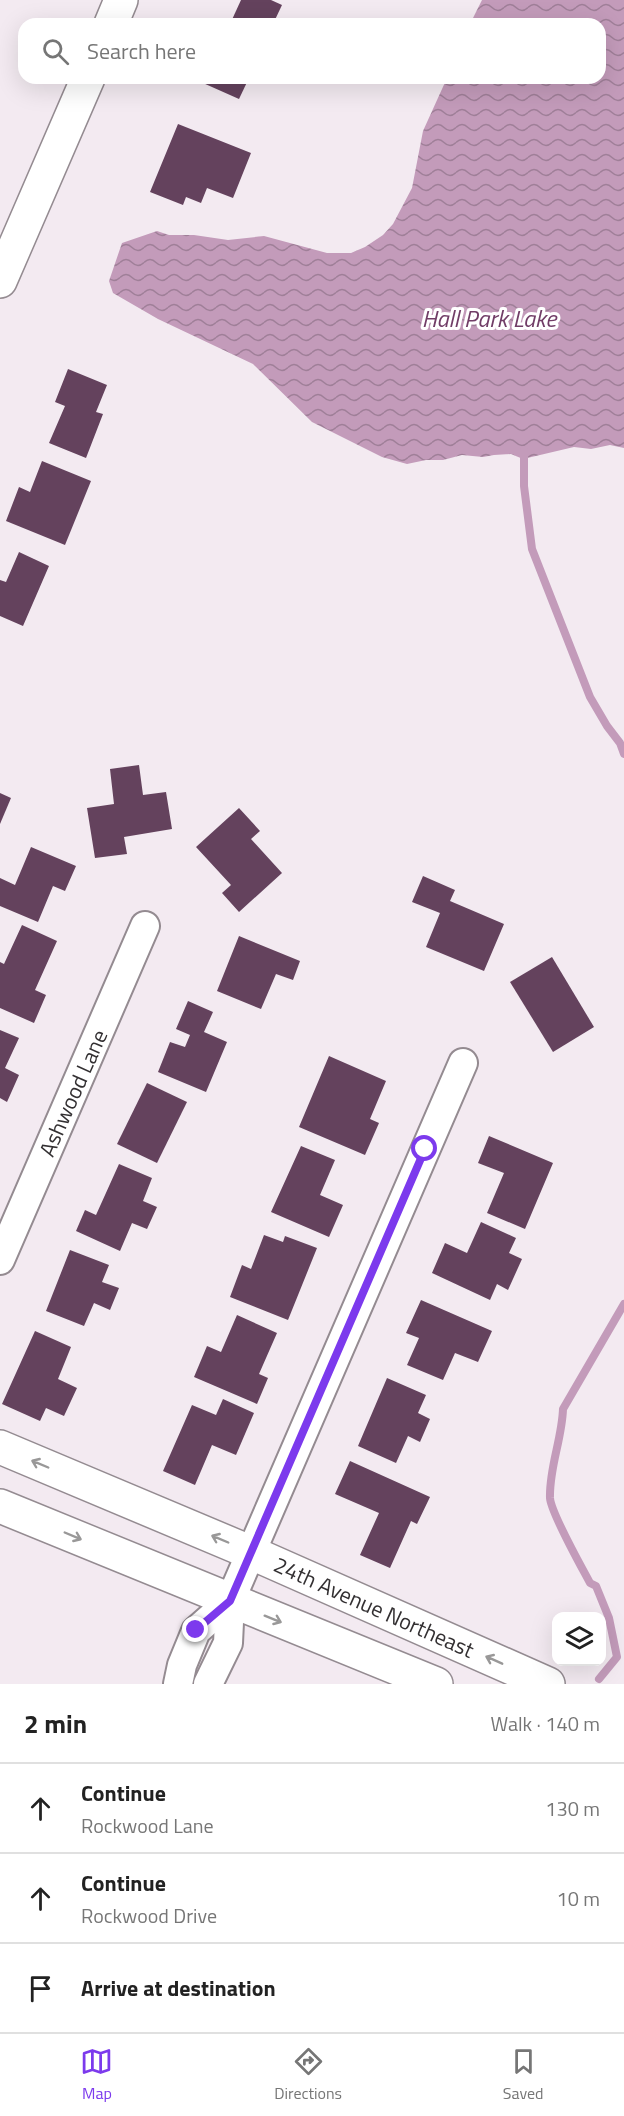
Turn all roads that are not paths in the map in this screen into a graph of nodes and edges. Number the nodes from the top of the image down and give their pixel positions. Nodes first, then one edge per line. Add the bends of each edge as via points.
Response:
1 (121, 0) edge
2 (114, 18) edge
3 (84, 84) edge
4 (0, 281) edge
5 (146, 926) dead end
6 (464, 1063) dead end
7 (0, 1260) edge
8 (0, 1447) edge
9 (0, 1506) edge
10 (252, 1552) junction
11 (230, 1601) junction
12 (178, 1684) edge
13 (208, 1684) edge
14 (436, 1684) edge
15 (548, 1684) edge

1 - 2 street
3 - 4 street
5 - 7 street, Ashwood Lane
6 - 10 street
10 -> 8 street, 24th Avenue Northeast
9 -> 11 street, 24th Avenue Northeast
10 - 11 street
15 -> 10 street, 24th Avenue Northeast
11 - 12 street via 196,1630
11 - 13 street via 228,1643
11 -> 14 street, 24th Avenue Northeast

